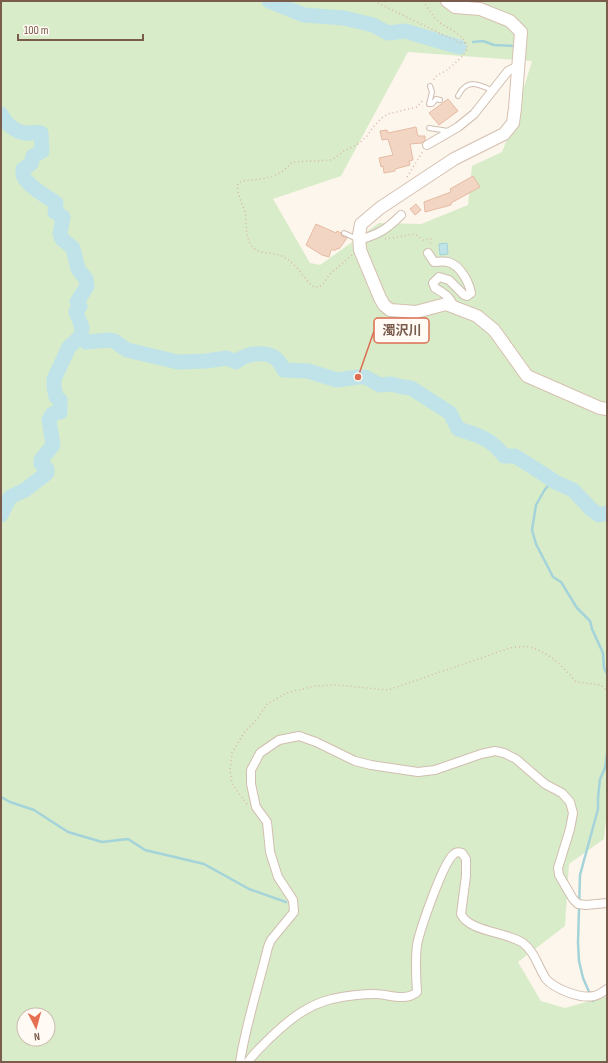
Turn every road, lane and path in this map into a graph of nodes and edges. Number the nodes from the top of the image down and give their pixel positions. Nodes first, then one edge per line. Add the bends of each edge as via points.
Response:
1 (374, 1) edge
2 (423, 1) edge
3 (447, 1) edge
4 (466, 43) junction
5 (519, 66) junction
6 (430, 86) junction
7 (494, 91) junction
8 (458, 96) dead end
9 (440, 100) dead end
10 (429, 128) dead end
11 (450, 132) junction
12 (427, 145) joint
13 (406, 180) dead end
14 (401, 215) dead end
15 (344, 233) dead end
16 (363, 242) junction
17 (428, 253) joint
18 (453, 306) junction
19 (607, 409) edge
20 (607, 691) edge
21 (256, 807) junction
22 (607, 903) edge
23 (607, 989) edge
24 (240, 1062) edge
25 (248, 1062) edge

1 - 4 path
2 - 4 path via 440,22 461,36
3 - 5 street via 455,7 480,9 510,21 521,32
4 - 6 path via 465,53 446,71 434,77
5 - 7 street via 508,72
5 - 16 street via 513,123 504,134 454,160 380,208 361,224
6 - 9 lane via 432,92 429,104 436,99
6 - 16 path via 423,102 417,107 383,117 362,140 332,160 292,162 273,177 238,183 237,189 252,246 259,252 284,257 314,287 323,284
7 - 8 lane via 481,85 470,84 462,89
7 - 11 street via 474,114
10 - 11 lane
11 - 12 street
12 - 13 path
14 - 16 street via 385,230
15 - 16 lane
16 - 17 path via 373,238 386,239 415,234 423,240 431,239
16 - 18 street via 380,298 390,310 416,312 446,304
17 - 18 street via 434,262 448,262 465,278 470,293 467,296 449,280 438,278 433,283 433,286 449,298
18 - 19 street via 477,316 494,330 527,376
20 - 21 path via 601,685 576,682 546,653 528,647 510,648 388,690 338,685 315,686 286,693 266,705 232,753 232,784 248,805
21 - 22 street via 251,770 260,753 279,740 299,736 355,761 418,772 435,770 495,751 504,753 516,759 545,784 562,793 570,802 573,813 558,868 559,875 578,904
21 - 24 street via 266,822 270,852 278,877 293,900 294,912 268,947
23 - 25 street via 592,997 560,989 547,979 530,950 523,944 516,939 472,925 463,918 466,859 458,852 447,864 424,919 417,944 416,992 413,995 357,995 314,1005 292,1018

